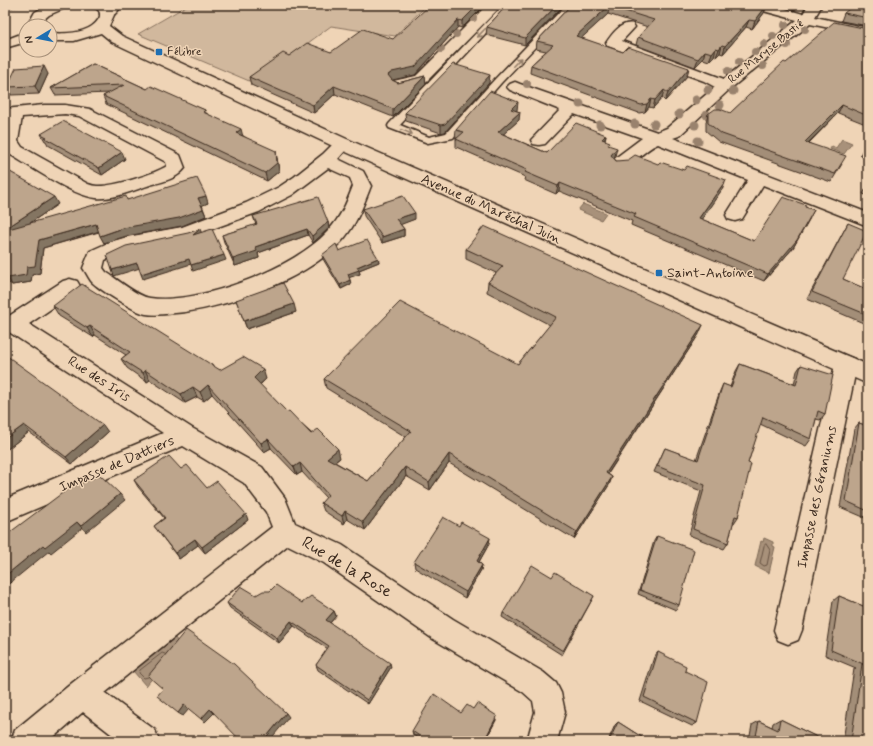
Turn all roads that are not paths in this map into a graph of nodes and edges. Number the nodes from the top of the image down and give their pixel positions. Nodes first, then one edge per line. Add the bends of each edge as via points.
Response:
1 (60, 5) edge
2 (495, 5) edge
3 (508, 5) edge
4 (571, 5) edge
5 (757, 5) edge
6 (815, 5) edge
7 (106, 12) edge
8 (35, 15) edge
9 (807, 19) junction
10 (628, 27) dead end
11 (868, 32) edge
12 (81, 35) junction
13 (58, 37) edge
14 (117, 39) junction
15 (18, 40) edge
16 (18, 44) edge
17 (5, 45) edge
18 (450, 66) junction
19 (462, 70) edge
20 (486, 77) edge
21 (498, 81) junction
22 (398, 84) edge
23 (515, 86) dead end
24 (725, 86) junction
25 (571, 108) junction
26 (10, 113) edge
27 (658, 138) junction
28 (539, 140) dead end
29 (343, 144) junction
30 (328, 161) junction
31 (620, 163) edge
32 (759, 177) junction
33 (734, 215) dead end
34 (868, 220) edge
35 (70, 286) dead end
36 (9, 324) edge
37 (846, 365) junction
38 (868, 375) edge
39 (184, 435) junction
40 (5, 511) edge
41 (286, 531) junction
42 (788, 630) dead end
43 (82, 693) junction
44 (26, 741) edge
45 (144, 741) edge
46 (542, 741) edge

1 - 8 street
2 - 22 street via 421,79
3 -> 18 lane
21 -> 4 lane
5 - 9 street
6 - 9 street
7 - 12 street
7 - 14 street, Avenue du Maréchal Juin
9 - 11 street
9 - 24 street, Rue Maryse Bastié
10 - 24 street, Rue Maryse Bastié via 613,43
12 - 13 street
12 - 14 street, Avenue du Maréchal Juin
14 - 29 street, Avenue du Maréchal Juin
15 - 17 street
16 - 17 street
18 - 19 lane
18 -> 21 lane via 393,126 428,140 450,136
20 - 21 lane
23 - 25 street
24 - 27 street, Rue Maryse Bastié via 673,132
25 - 27 street
25 - 28 street
26 - 26 street via 72,110 84,112 174,159 176,168 165,175 113,190 97,192 82,188 15,150 10,141
27 - 31 street, Rue Maryse Bastié via 644,143
27 - 32 street
29 - 30 street
29 - 37 street, Avenue du Maréchal Juin
30 - 30 street via 297,185 272,199 181,234 111,248 97,256 93,268 99,277 146,306 199,302 258,286 314,253 334,237 350,217 362,186 357,175
32 - 33 street
32 - 34 street
35 - 36 street, Rue des Iris
36 - 39 street, Rue des Iris
37 - 38 street, Avenue du Maréchal Juin
37 - 42 street, Impasse des Géraniums
39 - 40 street, Impasse de Dattiers
39 - 41 street, Impasse de Dattiers via 253,475 276,506
41 - 43 street, Rue de la Rose
41 - 46 street, Rue de la Rose via 333,554 443,629 533,682 546,693 550,712
43 - 44 street, Rue de la Rose
43 - 45 street

